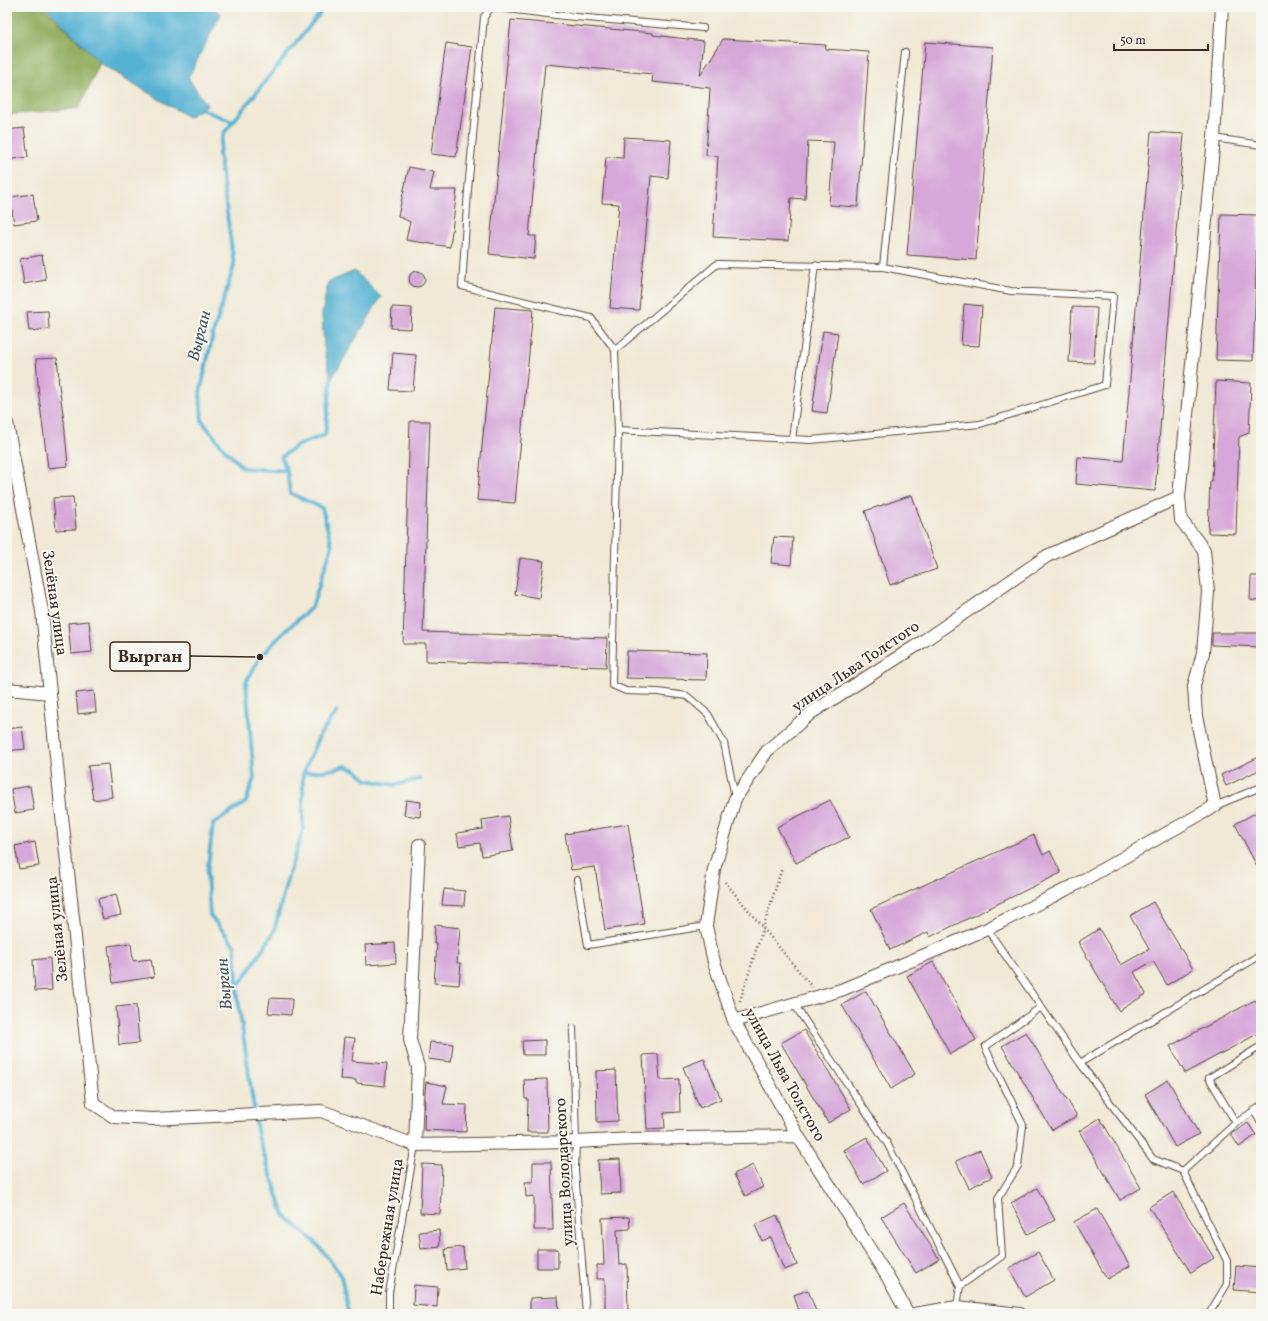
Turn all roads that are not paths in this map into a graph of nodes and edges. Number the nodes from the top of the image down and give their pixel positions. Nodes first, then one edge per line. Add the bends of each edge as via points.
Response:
1 (1222, 7) edge
2 (703, 28) dead end
3 (905, 52) dead end
4 (1214, 138) junction
5 (1261, 145) edge
6 (815, 265) junction
7 (883, 267) junction
8 (615, 350) junction
9 (7, 423) edge
10 (618, 430) junction
11 (792, 439) junction
12 (1179, 496) junction
13 (7, 689) edge
14 (50, 693) junction
15 (1261, 787) edge
16 (735, 799) junction
17 (1215, 806) junction
18 (419, 845) dead end
19 (577, 880) dead end
20 (706, 926) junction
21 (987, 929) junction
22 (1261, 955) edge
23 (794, 1004) junction
24 (1041, 1007) junction
25 (734, 1021) junction
26 (573, 1028) dead end
27 (1261, 1046) edge
28 (1080, 1063) junction
29 (1261, 1106) edge
30 (1254, 1111) junction
31 (1236, 1123) junction
32 (1261, 1123) edge
33 (798, 1136) junction
34 (576, 1142) junction
35 (415, 1145) junction
36 (1183, 1170) junction
37 (960, 1286) junction
38 (957, 1307) junction
39 (389, 1314) edge
40 (586, 1314) edge
41 (908, 1314) edge
42 (914, 1314) edge
43 (1020, 1314) edge
44 (1209, 1314) edge

1 - 4 street
2 - 8 lane via 491,7 484,17 462,286 592,318
3 - 7 lane
4 - 5 lane
4 - 12 street
6 - 7 lane
6 - 8 lane via 717,264
6 - 11 lane
7 - 11 lane via 1011,291 1113,296 1105,385 980,424 811,440
8 - 10 lane
9 - 14 street, Зелёная улица via 42,611
10 - 11 lane
10 - 16 lane via 612,685 626,691 686,696 708,714 724,743
12 - 16 street, улица Льва Толстого via 1047,556 922,642 811,713 767,751
12 - 17 street via 1181,520 1204,550 1208,592 1204,653 1194,694 1196,716
13 - 14 street
14 - 35 street, Зелёная улица via 93,1103 114,1117 152,1119 321,1111
15 - 17 lane
16 - 20 street, улица Льва Толстого via 714,869
17 - 21 street via 1073,886
18 - 35 street via 410,1040 418,1067
19 - 20 lane via 588,945
20 - 25 street, улица Льва Толстого via 714,962
21 - 23 street via 841,990
21 - 24 lane
22 - 28 lane
23 - 25 street
23 - 37 lane via 887,1143
24 - 28 lane
24 - 37 lane via 985,1047 1023,1125 1018,1166 998,1198 1002,1256
25 - 33 street, улица Льва Толстого
26 - 34 lane, улица Володарского
27 - 31 lane via 1209,1078
28 - 36 lane via 1153,1159
29 - 30 lane
30 - 31 lane
30 - 32 lane
31 - 36 lane
33 - 34 street via 633,1138
33 - 41 street, улица Льва Толстого via 887,1276
34 - 35 street
34 - 40 lane, улица Володарского
35 - 39 lane, Набережная улица via 388,1293
36 - 44 lane via 1227,1261 1227,1284
37 - 38 lane
38 - 42 street
38 - 43 street

